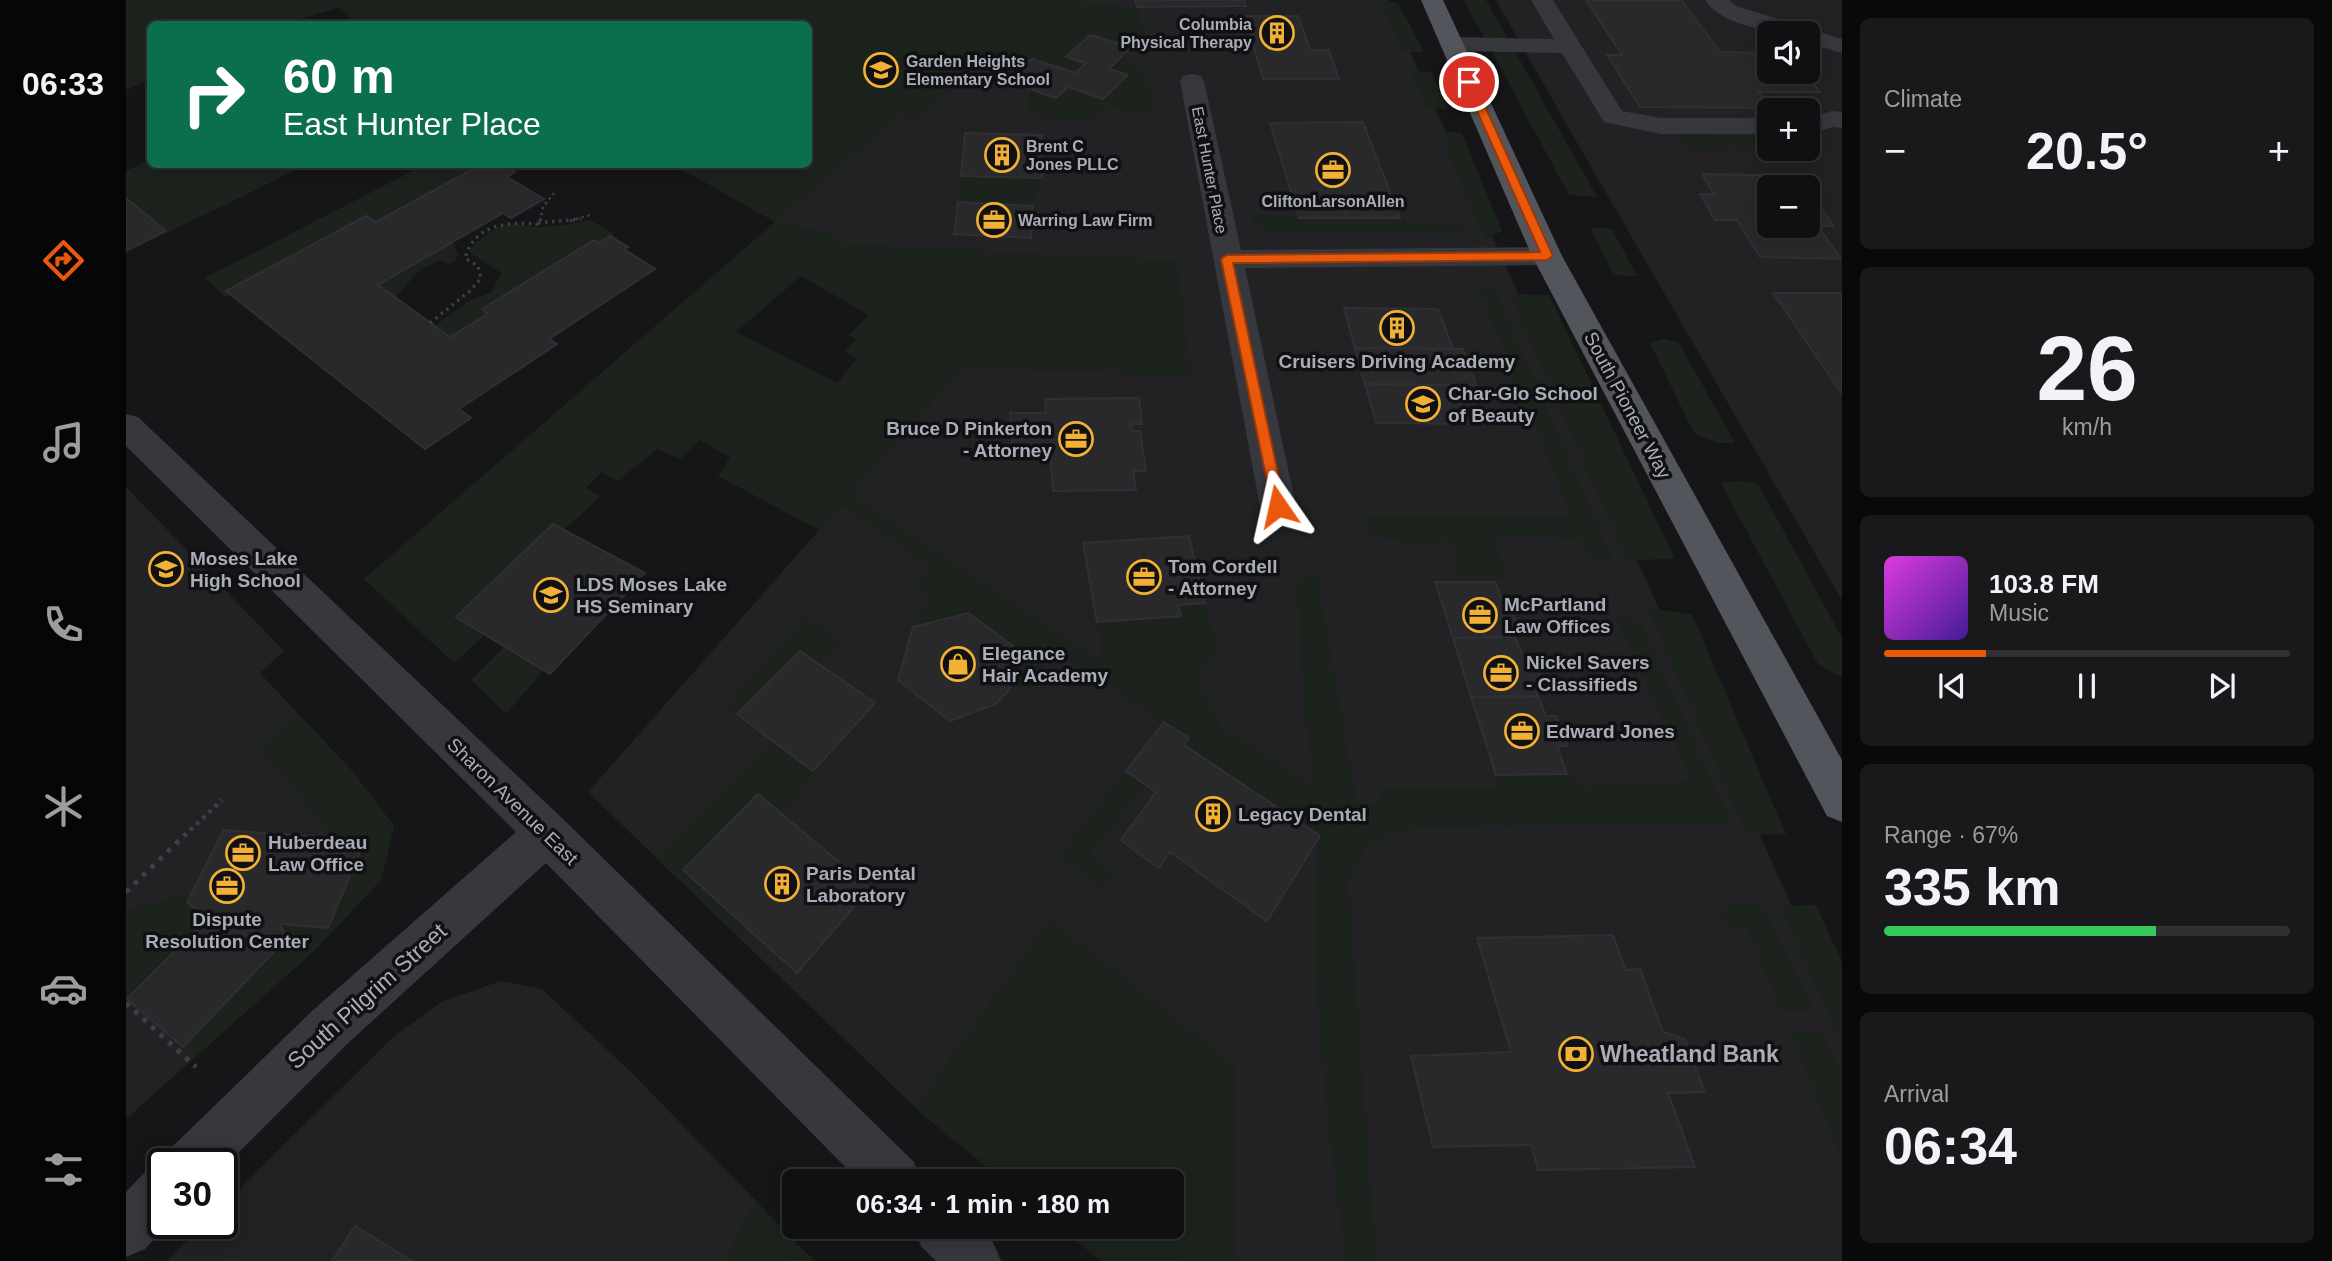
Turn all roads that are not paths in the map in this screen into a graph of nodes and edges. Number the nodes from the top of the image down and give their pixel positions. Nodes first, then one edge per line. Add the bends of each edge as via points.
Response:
1 (1432, 0) edge
2 (1542, 0) edge
3 (1716, 0) edge
4 (1760, 21) edge
5 (1820, 40) edge
6 (1452, 44) junction
7 (1570, 46) junction
8 (1842, 46) edge
9 (1192, 81) dead end
10 (1842, 120) edge
11 (1820, 124) edge
12 (1757, 126) edge
13 (1547, 256) junction
14 (1227, 259) junction
15 (126, 426) edge
16 (1278, 506) dead end
17 (1842, 802) edge
18 (547, 833) junction
19 (207, 1148) edge
20 (883, 1169) edge
21 (147, 1208) edge
22 (126, 1230) edge
23 (952, 1239) edge
24 (974, 1261) edge

1 - 6 main road, South Pioneer Way
2 - 7 street
3 - 4 street via 1728,11
5 - 8 street
6 - 7 street
6 - 13 main road, South Pioneer Way
7 - 12 street via 1613,117 1661,126
9 - 14 street, East Hunter Place
10 - 11 street
13 - 14 street, East Hunter Place
13 - 17 main road, South Pioneer Way
14 - 16 street, East Hunter Place
15 - 18 street, Sharon Avenue East
18 - 19 street, South Pilgrim Street via 329,1028
18 - 20 street, Sharon Avenue East
21 - 22 street
23 - 24 street

